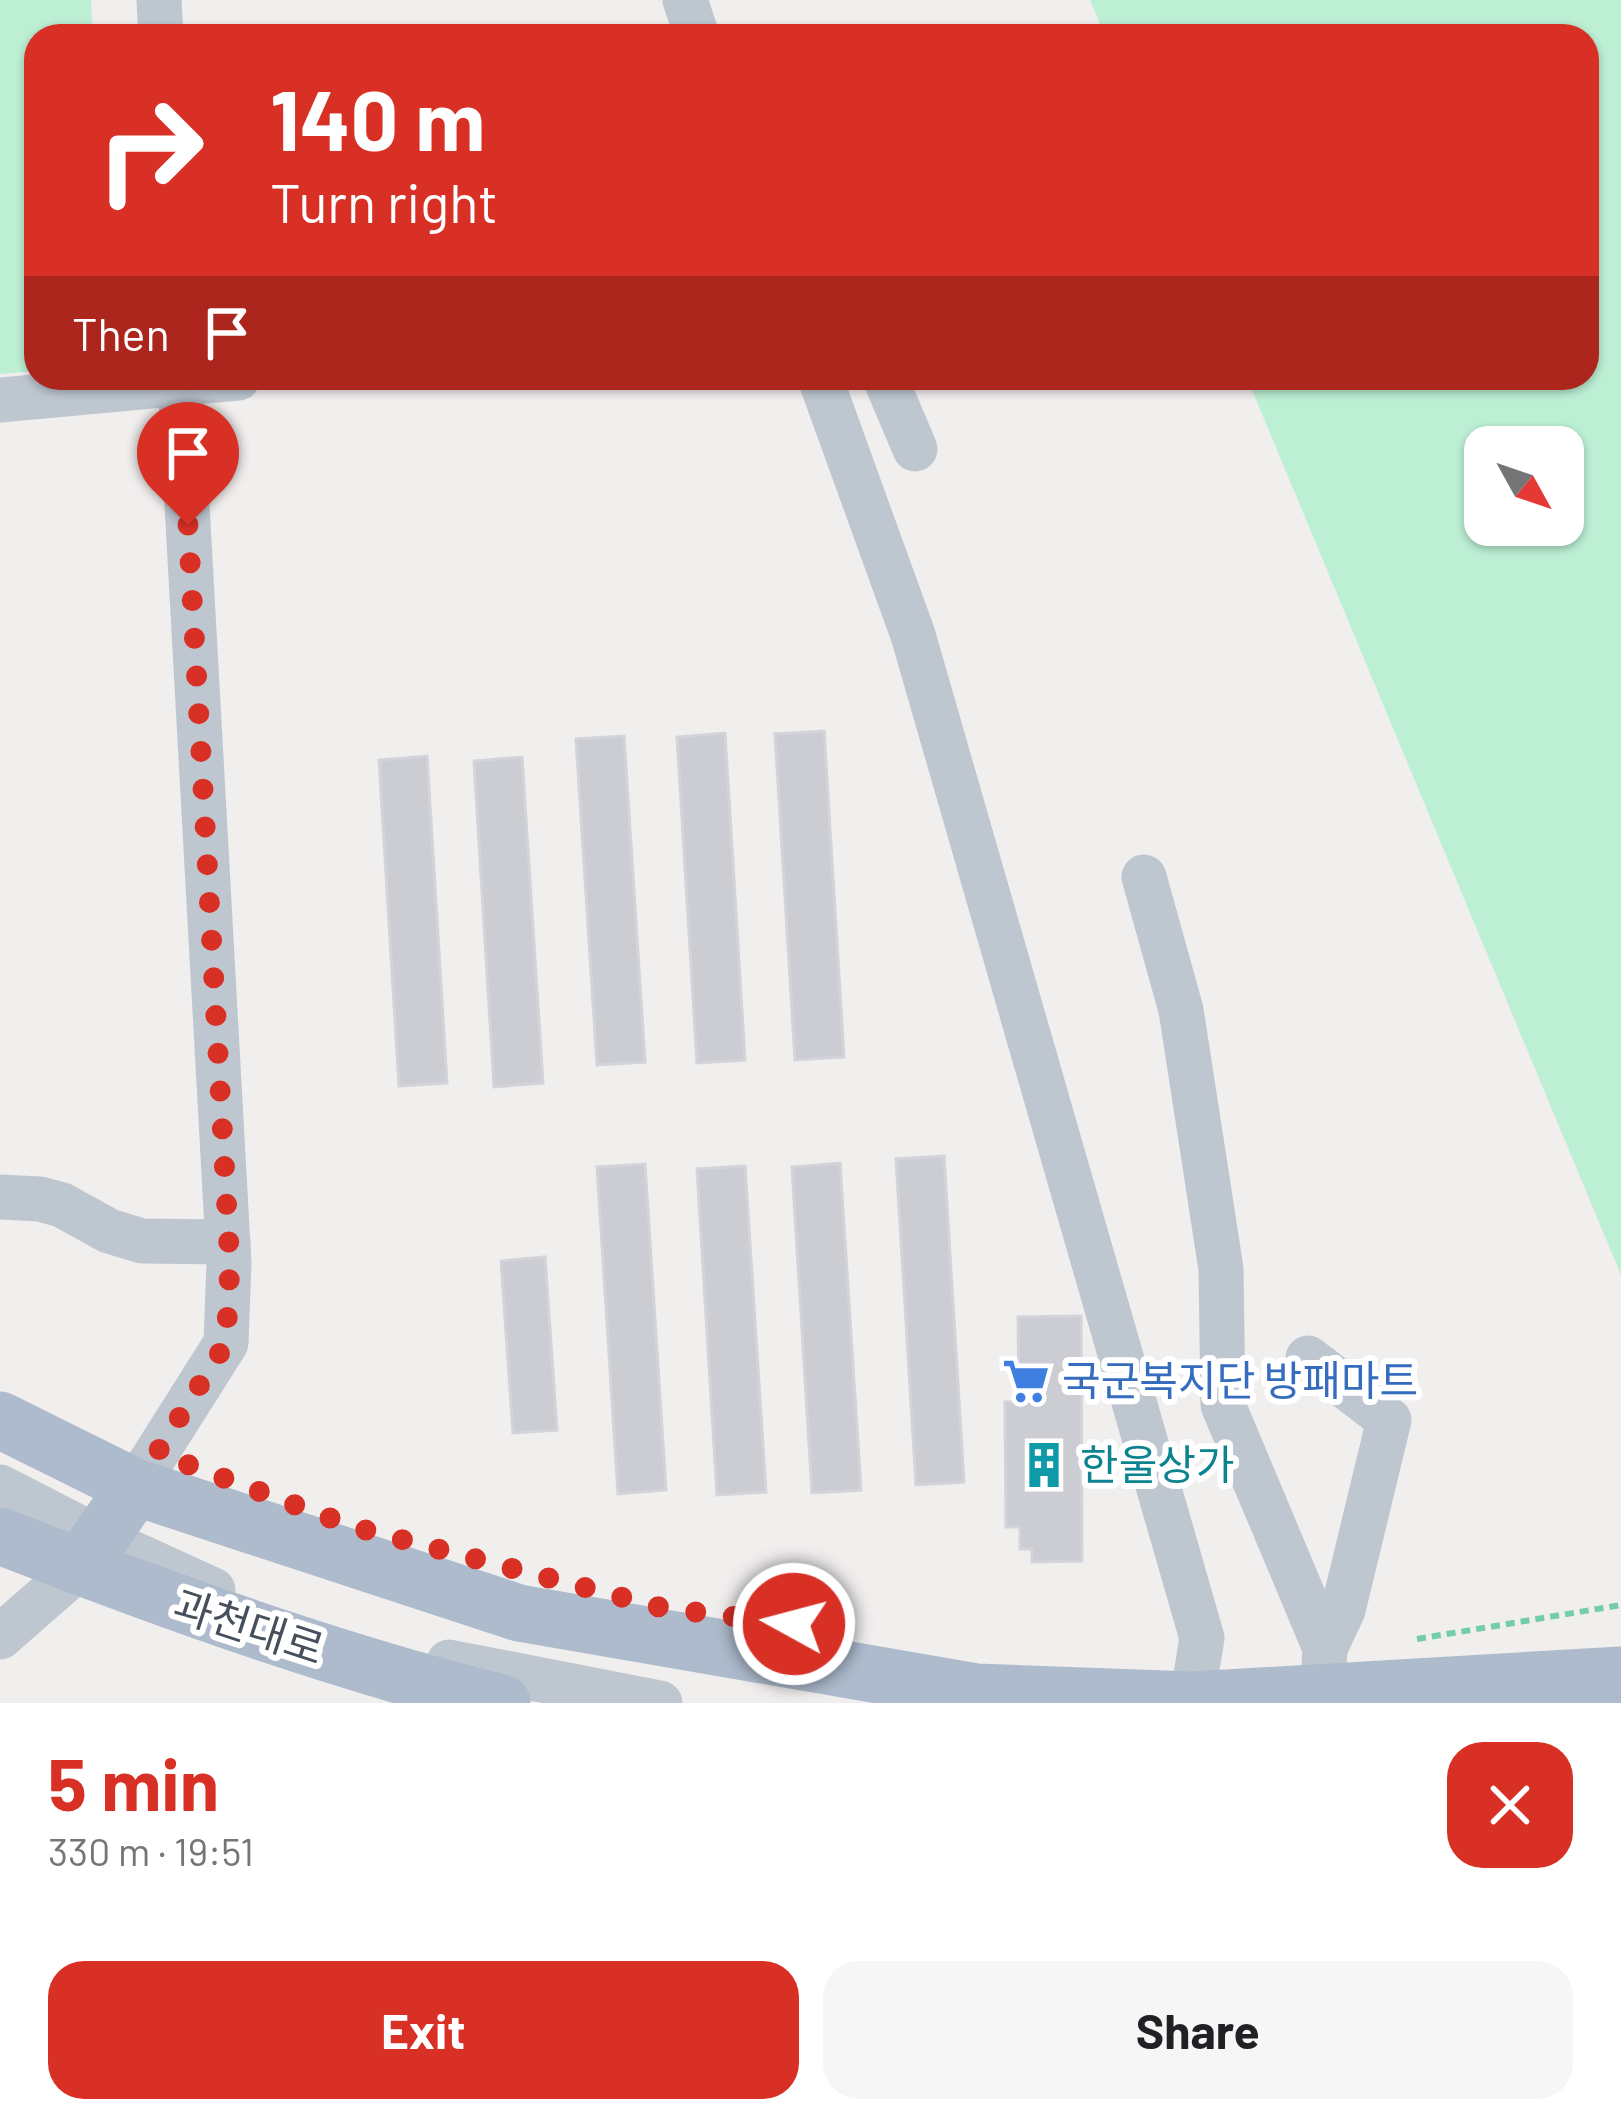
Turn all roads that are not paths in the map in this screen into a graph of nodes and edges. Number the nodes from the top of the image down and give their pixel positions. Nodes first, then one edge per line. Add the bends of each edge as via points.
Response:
1 (90, 390) edge
2 (181, 390) edge
3 (824, 390) edge
4 (891, 390) edge
5 (0, 400) edge
6 (915, 449) dead end
7 (1144, 878) dead end
8 (0, 1197) edge
9 (228, 1242) junction
10 (1308, 1358) dead end
11 (0, 1420) edge
12 (0, 1487) edge
13 (135, 1487) junction
14 (0, 1536) edge
15 (89, 1552) junction
16 (0, 1637) edge
17 (1324, 1670) junction
18 (1621, 1675) edge
19 (1192, 1702) edge
20 (502, 1703) edge
21 (660, 1703) edge

1 - 5 street
2 - 9 street
3 - 19 street via 913,635 1202,1638
4 - 6 street
7 - 17 street via 1181,1010 1221,1269 1223,1405
8 - 9 street via 40,1198 142,1241
9 - 13 street via 226,1343
10 - 17 street via 1389,1420
11 - 13 main road
12 - 15 street
13 - 15 main road
13 - 19 main road via 518,1613 976,1692
14 - 15 main road, 과천대로
15 - 16 street
15 - 20 main road, 과천대로 via 204,1615
15 - 21 street via 466,1667
17 - 18 main road
17 - 19 main road

